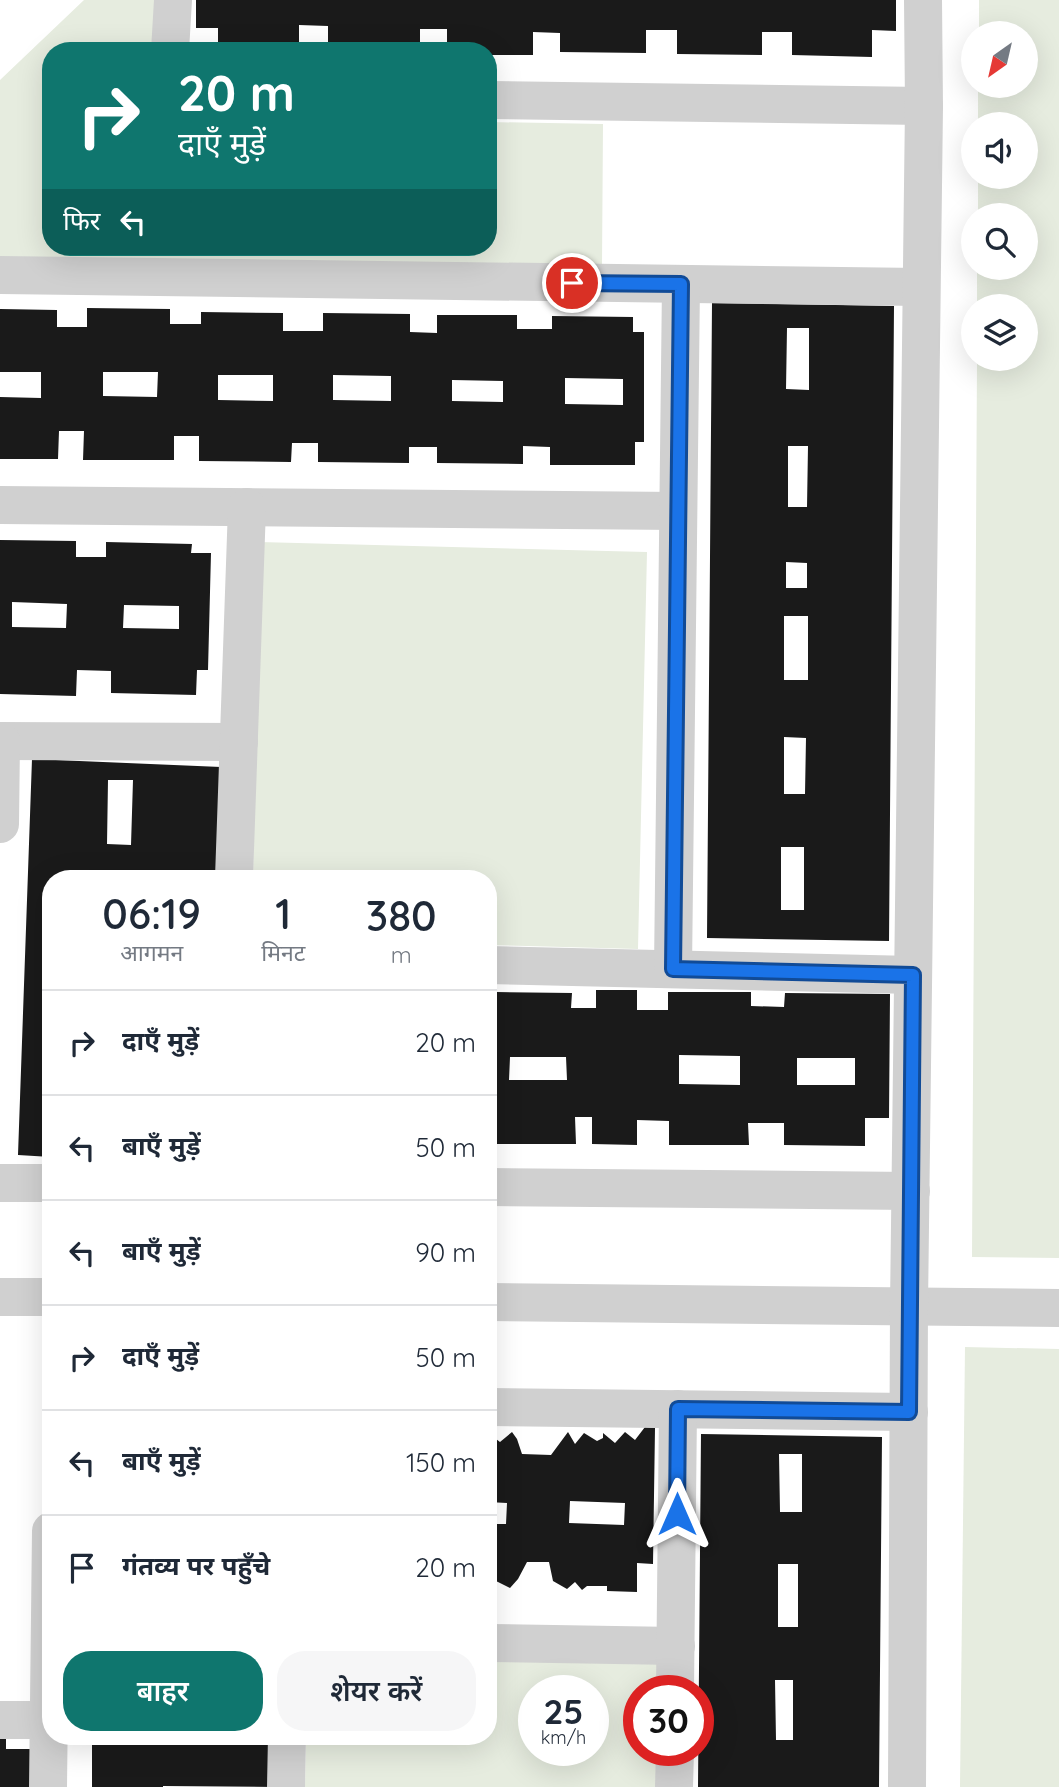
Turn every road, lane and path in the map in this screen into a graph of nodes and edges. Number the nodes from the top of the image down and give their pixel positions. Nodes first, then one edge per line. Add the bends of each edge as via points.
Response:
1 (173, 0) edge
2 (923, 0) edge
3 (171, 42) edge
4 (497, 100) edge
5 (923, 106) junction
6 (0, 275) edge
7 (681, 284) junction
8 (921, 287) junction
9 (0, 505) edge
10 (247, 507) junction
11 (678, 511) junction
12 (1, 741) edge
13 (239, 743) junction
14 (0, 824) edge
15 (234, 870) edge
16 (497, 965) edge
17 (673, 969) junction
18 (913, 975) junction
19 (0, 1183) edge
20 (42, 1183) edge
21 (497, 1187) edge
22 (911, 1191) junction
23 (0, 1297) edge
24 (42, 1297) edge
25 (497, 1302) edge
26 (909, 1306) junction
27 (1059, 1308) edge
28 (497, 1407) edge
29 (678, 1409) junction
30 (909, 1412) junction
31 (497, 1643) edge
32 (676, 1646) junction
33 (675, 1675) edge
34 (0, 1720) edge
35 (42, 1720) edge
36 (48, 1745) edge
37 (287, 1745) edge
38 (675, 1766) edge
39 (48, 1787) edge
40 (286, 1787) edge
41 (674, 1787) edge
42 (906, 1787) edge

1 - 3 street
2 - 5 street
4 - 5 street
5 - 8 street
6 - 7 street
7 - 8 street
7 - 11 street
8 - 18 street
9 - 10 street
10 - 11 street
10 - 13 street
11 - 17 street
12 - 13 street
12 - 14 street
13 - 15 street
16 - 17 street
17 - 18 street
18 - 22 street
19 - 20 street
21 - 22 street
22 - 26 street
23 - 24 street
25 - 26 street
26 - 27 street
26 - 30 street
28 - 29 street
29 - 30 street
29 - 32 street
30 - 42 street
31 - 32 street
32 - 33 street
34 - 35 street
36 - 39 street
37 - 40 street
38 - 41 street

